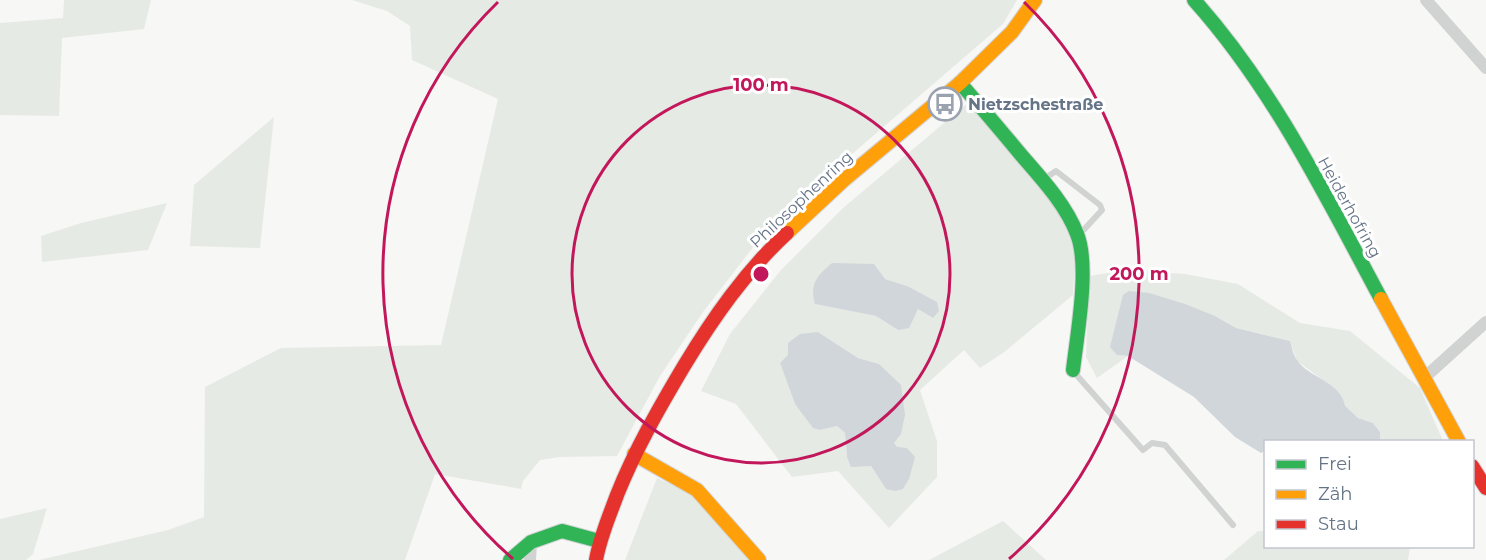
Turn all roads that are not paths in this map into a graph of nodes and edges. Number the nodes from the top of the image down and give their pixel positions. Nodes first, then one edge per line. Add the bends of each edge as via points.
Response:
1 (1035, 0) edge
2 (1194, 0) edge
3 (1426, 0) edge
4 (1486, 68) edge
5 (960, 83) junction
6 (1043, 180) junction
7 (1078, 235) junction
8 (1486, 322) edge
9 (1073, 370) joint
10 (1424, 378) junction
11 (1458, 440) edge
12 (634, 454) junction
13 (1474, 468) edge
14 (1486, 488) edge
15 (1233, 525) dead end
16 (531, 542) junction
17 (600, 542) junction
18 (510, 560) edge
19 (530, 560) edge
20 (596, 560) edge
21 (759, 560) edge

1 - 5 street, Philosophenring via 1012,32
2 - 10 street, Heiderhofring via 1228,39 1267,96
3 - 4 street
5 - 6 street
5 - 12 street, Philosophenring via 845,179 763,255 712,320
6 - 7 street
6 - 7 lane via 1056,171 1100,205 1102,210
7 - 9 street via 1082,295
8 - 10 street
9 - 15 lane via 1143,450 1152,443 1165,445
10 - 11 street, Heiderhofring
12 - 17 street, Philosophenring
12 - 21 street via 697,490
13 - 14 street
16 - 17 street via 562,531
16 - 18 street
16 - 19 street
17 - 20 street, Philosophenring

